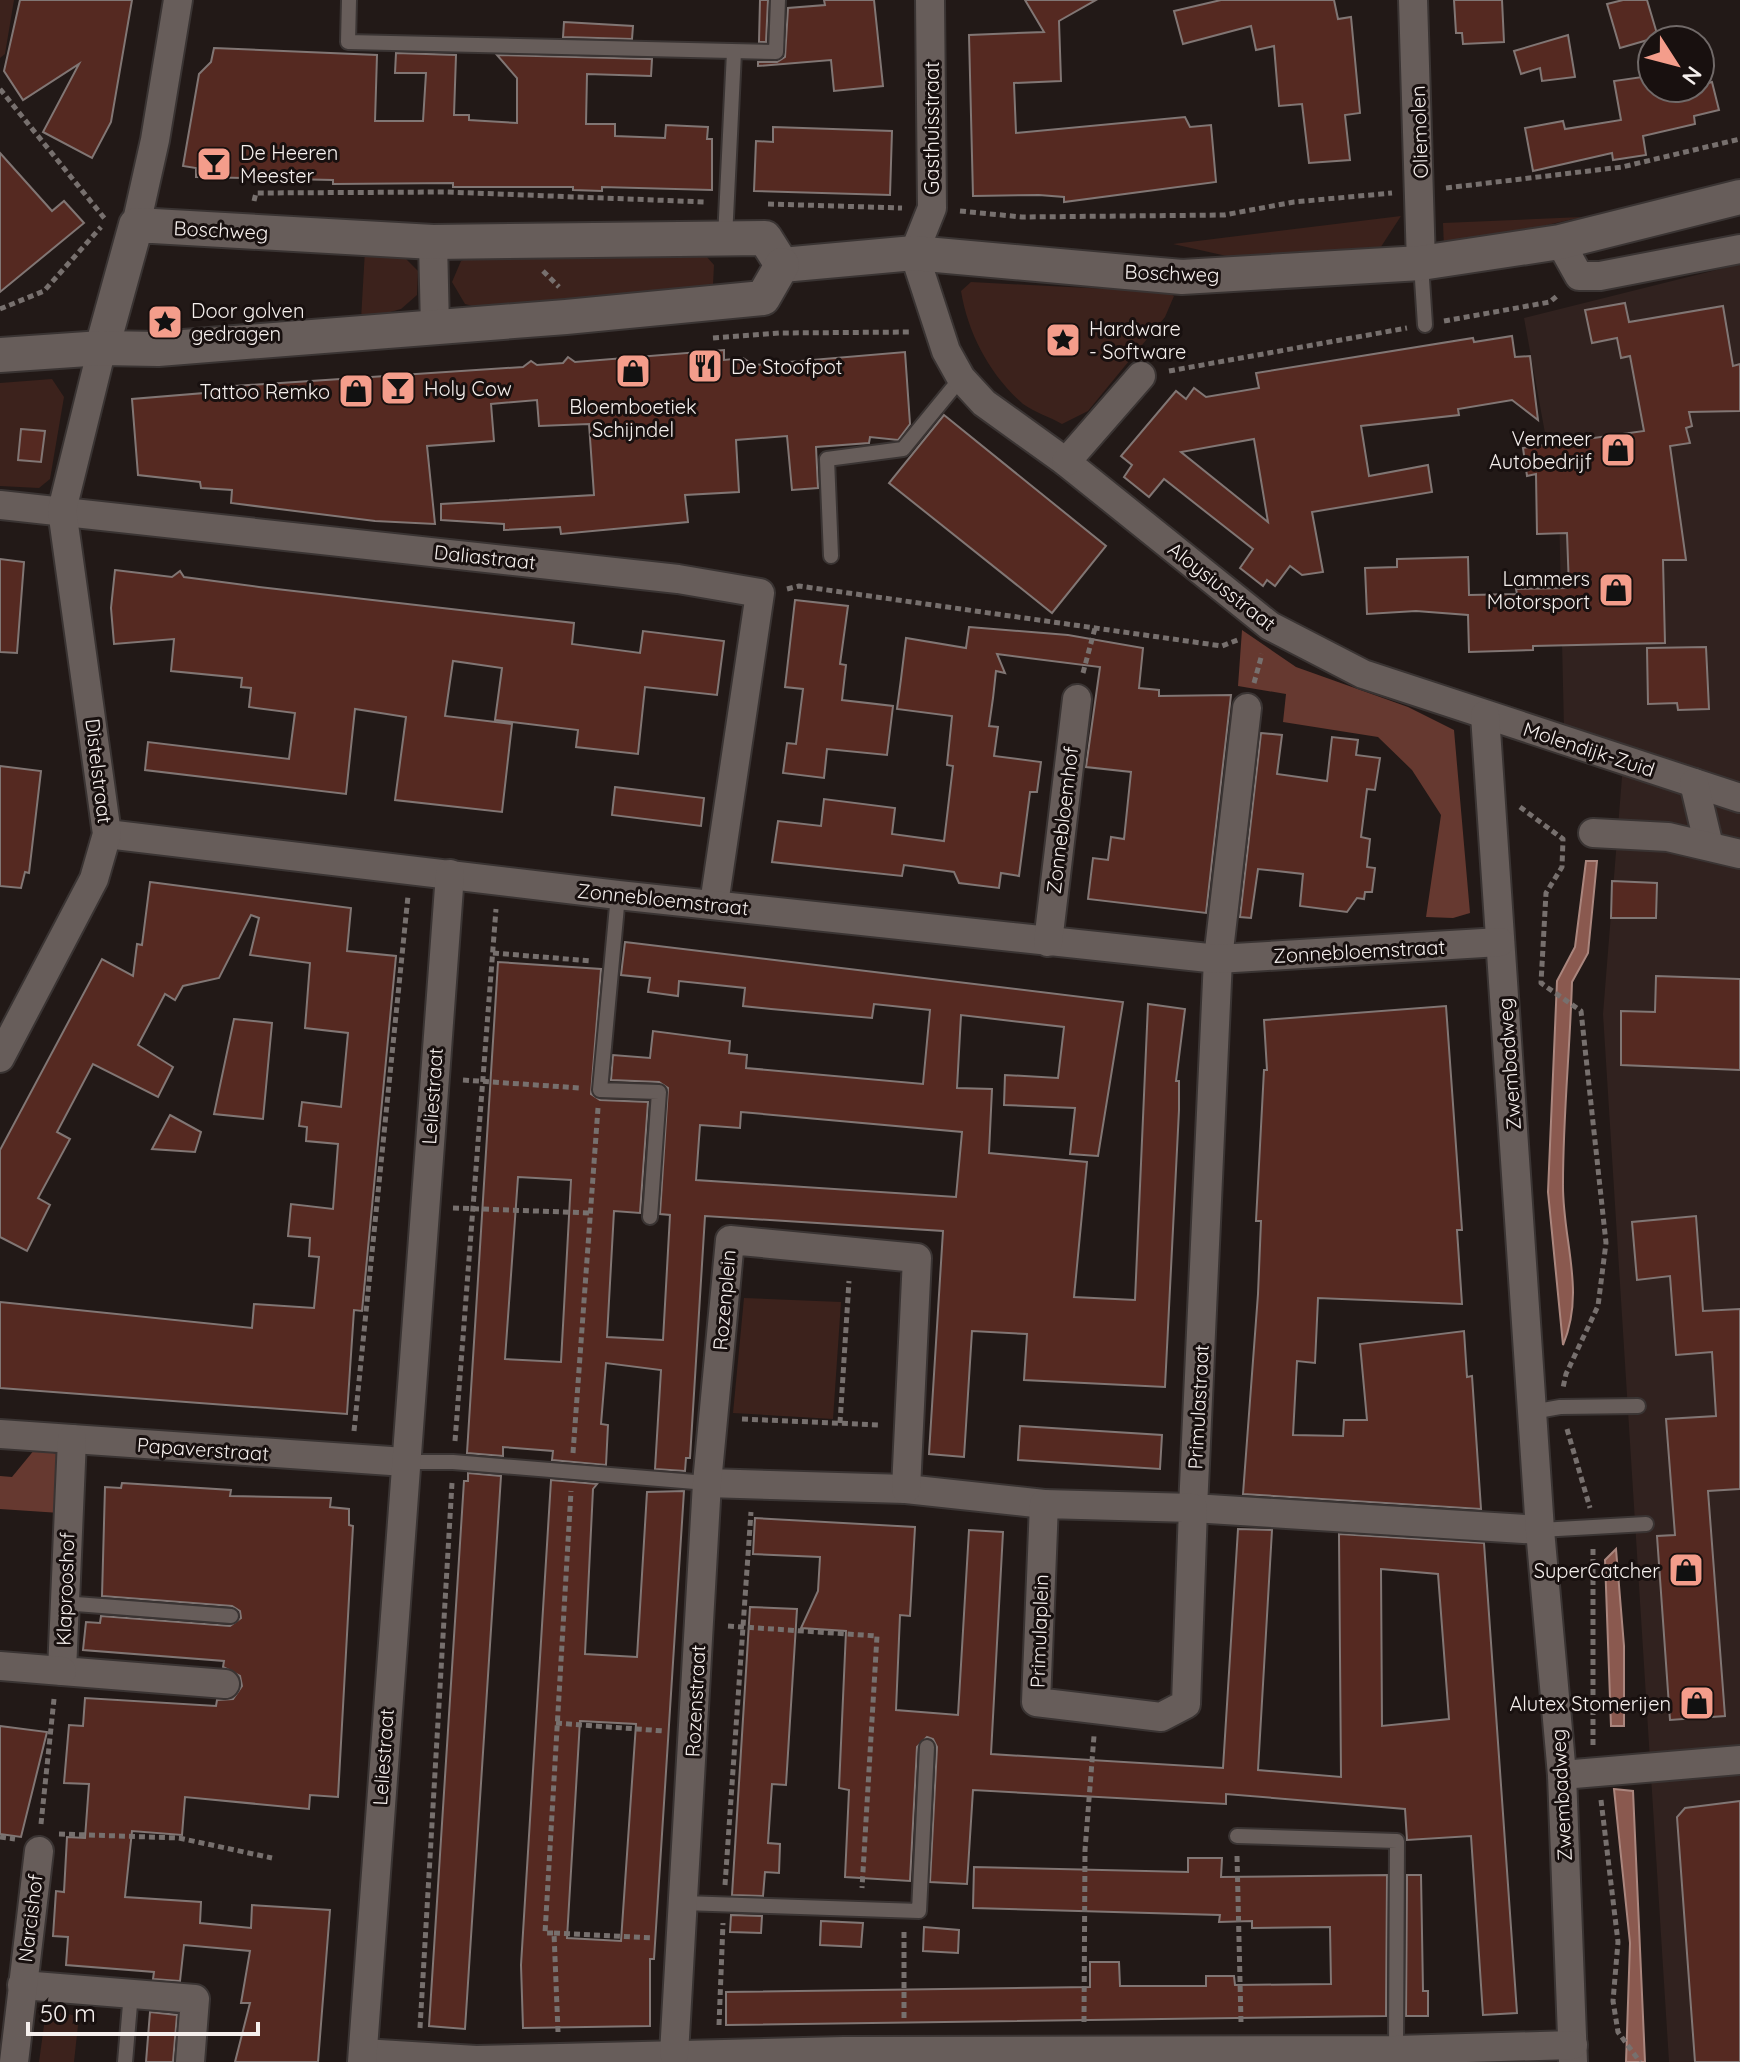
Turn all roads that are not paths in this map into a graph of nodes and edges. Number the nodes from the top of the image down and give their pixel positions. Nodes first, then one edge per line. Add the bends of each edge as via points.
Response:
1 (178, 0) edge
2 (349, 0) edge
3 (778, 0) edge
4 (930, 0) edge
5 (1413, 0) edge
6 (734, 52) junction
7 (1740, 197) edge
8 (136, 225) junction
9 (725, 239) junction
10 (433, 242) junction
11 (1560, 242) junction
12 (1740, 249) edge
13 (914, 253) junction
14 (1421, 263) junction
15 (782, 265) junction
16 (1425, 325) road end
17 (435, 327) junction
18 (102, 348) junction
19 (0, 355) edge
20 (1141, 376) road end
21 (961, 378) junction
22 (1066, 462) junction
23 (0, 505) edge
24 (62, 510) junction
25 (831, 556) dead end
26 (1077, 699) road end
27 (1247, 708) road end
28 (1485, 715) junction
29 (1694, 783) junction
30 (1740, 798) edge
31 (1593, 833) dead end
32 (107, 834) junction
33 (1709, 846) junction
34 (1740, 854) edge
35 (450, 874) junction
36 (618, 895) junction
37 (714, 904) junction
38 (1048, 942) junction
39 (1500, 942) junction
40 (1218, 959) junction
41 (0, 1058) edge
42 (650, 1217) dead end
43 (1638, 1406) dead end
44 (1532, 1412) junction
45 (0, 1434) edge
46 (72, 1439) junction
47 (405, 1462) junction
48 (707, 1483) junction
49 (906, 1489) junction
50 (1044, 1504) junction
51 (1193, 1508) junction
52 (1646, 1524) dead end
53 (1540, 1530) junction
54 (63, 1603) junction
55 (231, 1616) dead end
56 (0, 1666) edge
57 (62, 1671) junction
58 (225, 1684) dead end
59 (927, 1747) dead end
60 (1740, 1760) edge
61 (1562, 1775) junction
62 (1237, 1836) road end
63 (40, 1842) road end
64 (683, 1903) junction
65 (22, 1985) junction
66 (131, 1993) junction
67 (1396, 2050) junction
68 (674, 2054) junction
69 (1573, 2054) edge
70 (844, 2056) edge
71 (1296, 2056) edge
72 (363, 2057) edge
73 (476, 2061) edge
74 (14, 2062) edge
75 (125, 2062) edge
76 (190, 2062) edge

1 - 8 street
2 - 6 lane via 348,42
3 - 6 lane via 776,52
4 - 13 street, Gasthuisstraat via 932,208
5 - 14 street, Oliemolen
6 - 9 lane
7 - 11 street, Boschweg
8 - 10 street, Boschweg
8 - 18 street
9 - 10 street, Boschweg
9 - 15 street, Boschweg via 765,238
10 - 17 street
11 - 12 street via 1579,276
11 - 14 street, Boschweg
13 - 14 street, Boschweg via 1182,277
13 - 15 street, Boschweg
13 - 21 street, Aloysiusstraat via 946,351
14 - 16 lane
15 - 17 street via 763,298
17 - 18 street via 158,349
18 - 19 street
18 - 24 street
20 - 22 street
21 - 22 street, Aloysiusstraat via 984,403
21 - 25 lane via 903,449 827,459
22 - 28 street, Aloysiusstraat via 1270,626 1363,674
23 - 24 street
24 - 32 street, Distelstraat
24 - 37 street, Daliastraat via 678,579 760,593
26 - 38 street, Zonnebloemhof
27 - 40 street
28 - 29 street, Molendijk-Zuid
28 - 39 street, Zwembadweg
29 - 30 street, Molendijk-Zuid
29 - 33 street
31 - 33 street via 1668,837
32 - 35 street, Zonnebloemstraat
32 - 41 street, Distelstraat via 94,879
33 - 34 street
35 - 36 street, Zonnebloemstraat
35 - 47 street, Leliestraat
36 - 37 street, Zonnebloemstraat
36 - 42 lane via 600,1090 659,1092
37 - 38 street, Zonnebloemstraat
38 - 40 street, Zonnebloemstraat
39 - 40 street, Zonnebloemstraat
39 - 44 street, Zwembadweg
40 - 51 street, Primulastraat
43 - 44 lane
44 - 53 street, Zwembadweg
45 - 46 street, Papaverstraat
46 - 47 street, Papaverstraat
46 - 54 street, Klaprooshof
47 - 48 lane
47 - 72 street, Leliestraat
48 - 49 street
48 - 49 street, Rozenplein via 730,1240 917,1258
48 - 64 street, Rozenstraat
49 - 50 street
50 - 51 street
50 - 51 street, Primulaplein via 1036,1702 1161,1717 1186,1704
51 - 53 street
52 - 53 lane
53 - 61 street, Zwembadweg
54 - 55 lane
54 - 57 street, Klaprooshof
56 - 57 street
57 - 58 street, Klaprooshof
59 - 64 lane via 919,1911
60 - 61 street
61 - 69 street, Zwembadweg
62 - 67 lane via 1397,1841
63 - 65 street, Narcishof
64 - 68 street, Rozenstraat
65 - 66 street, Narcishof
65 - 74 street, Narcishof
66 - 75 lane
66 - 76 street, Narcishof via 195,1999
67 - 69 street
67 - 71 street
68 - 70 street
68 - 73 street
70 - 71 street via 904,2051 1242,2051
72 - 73 street

